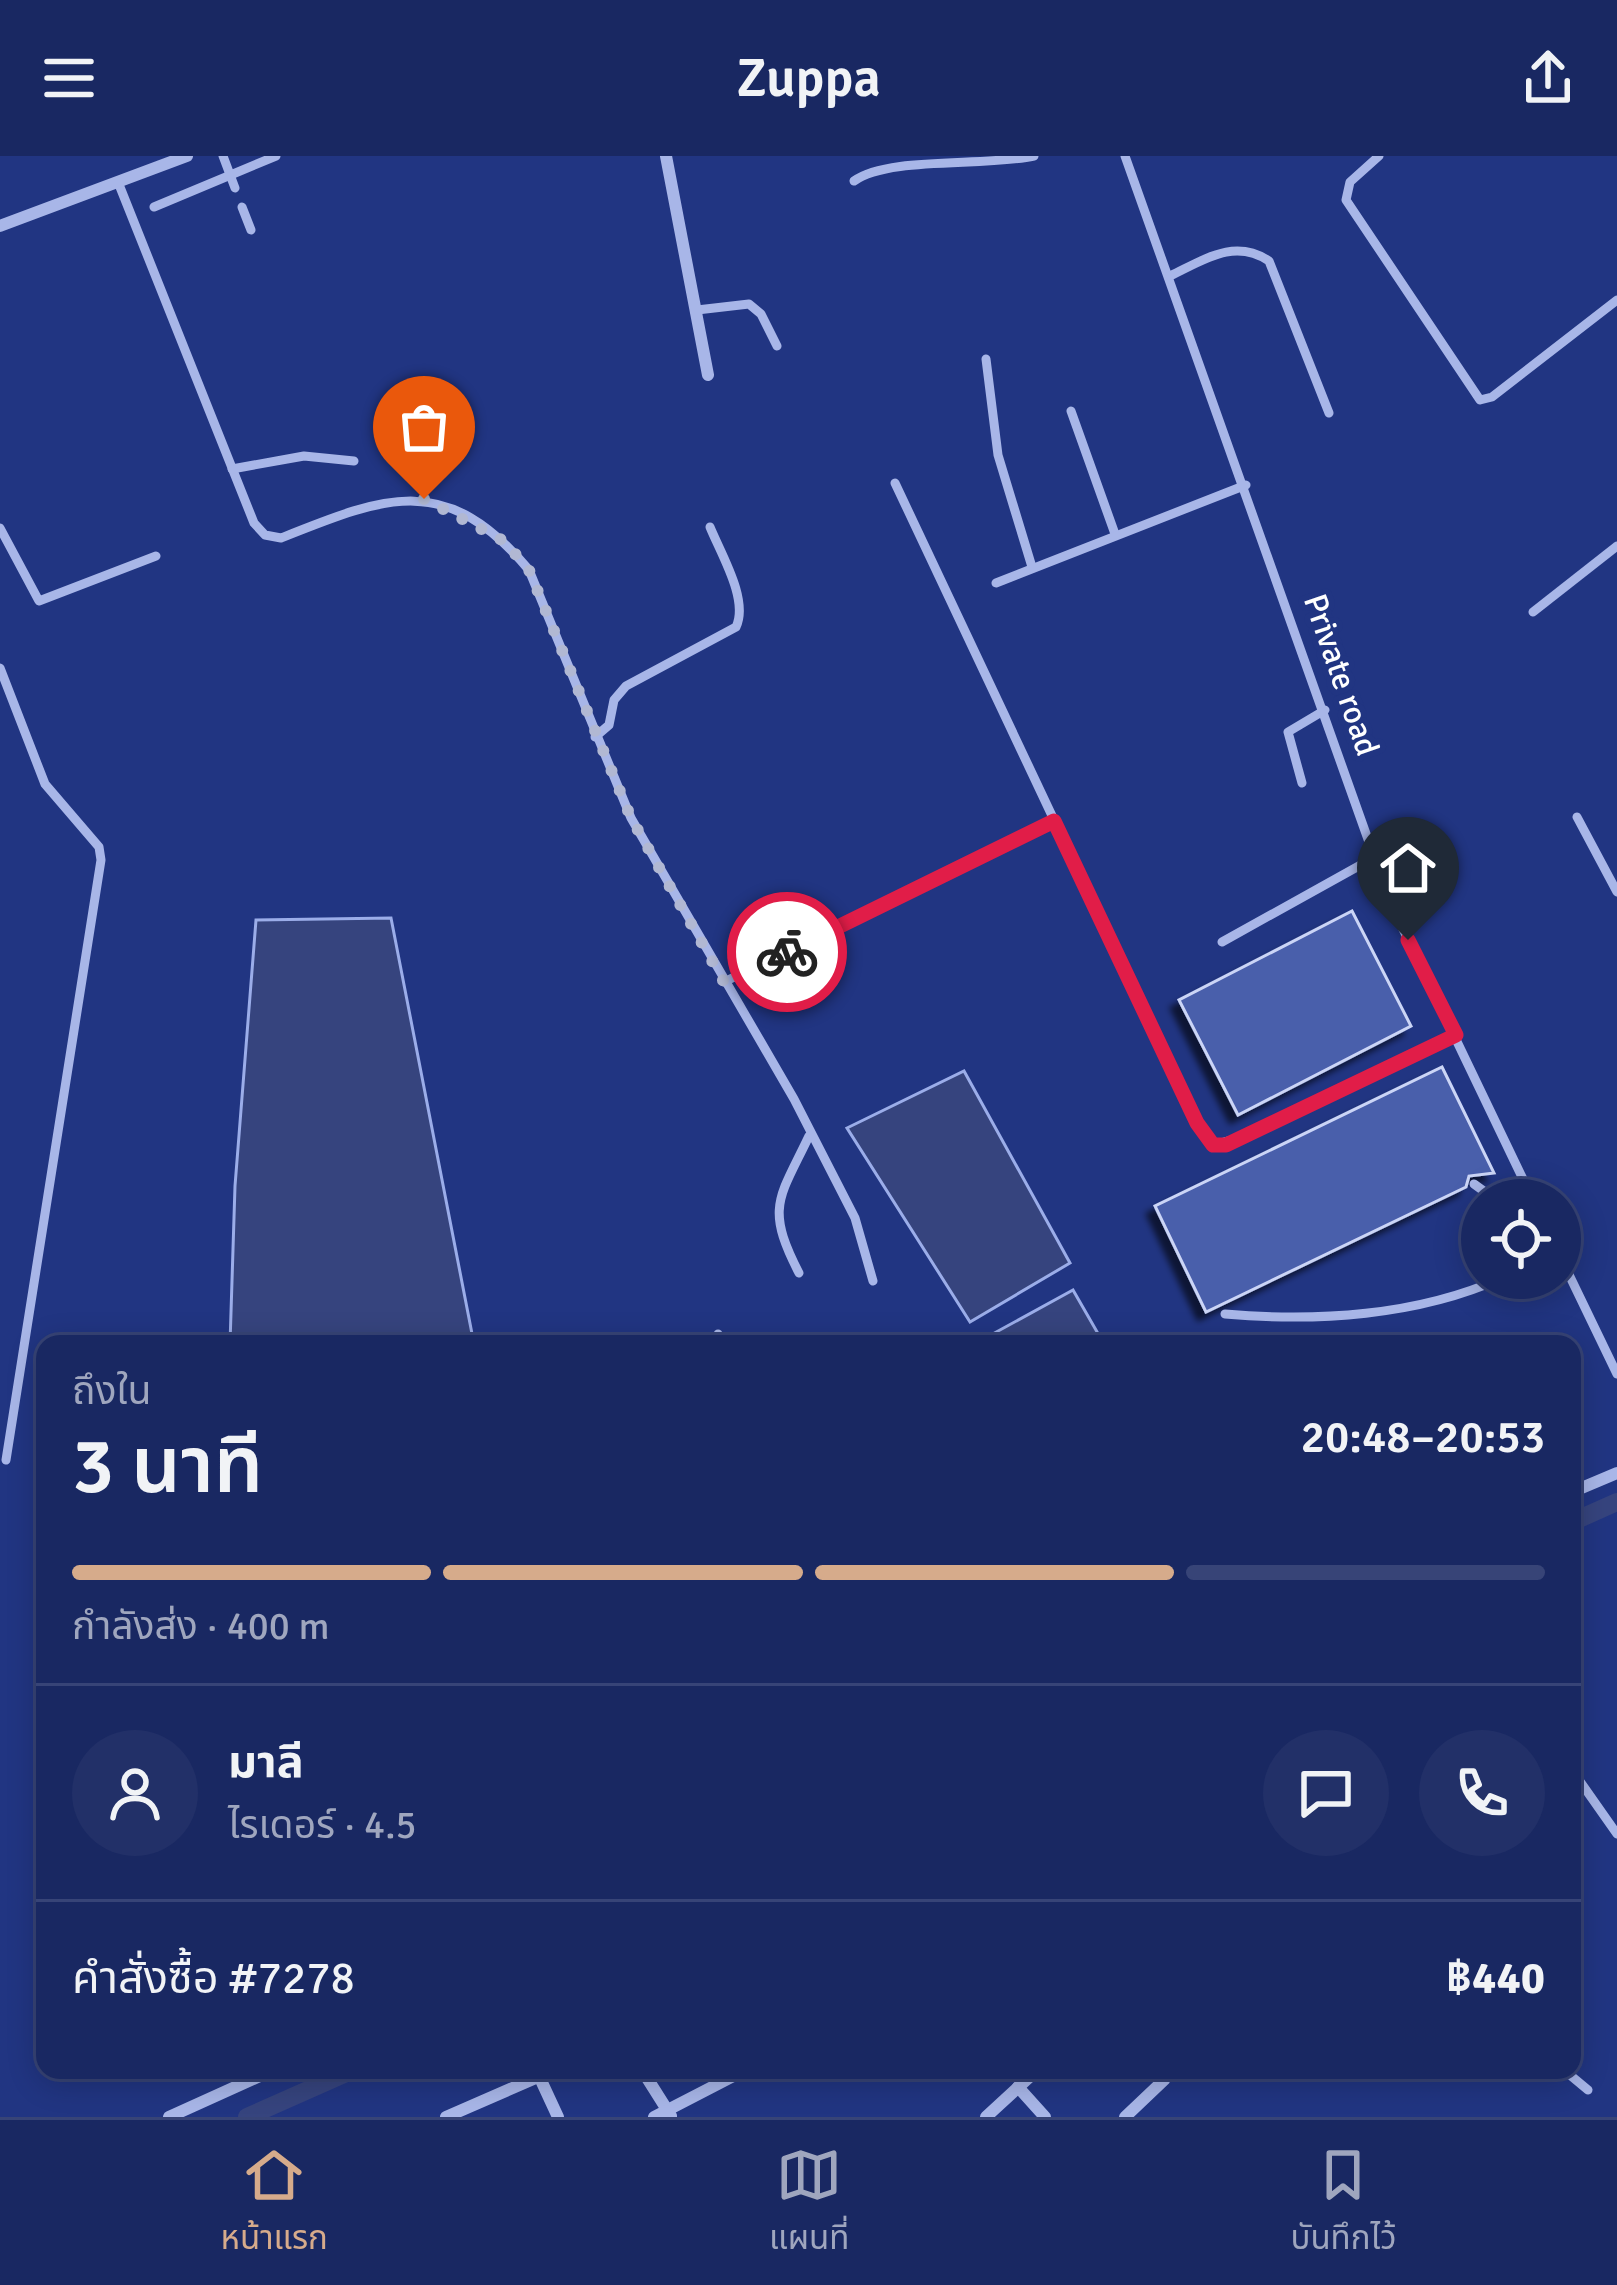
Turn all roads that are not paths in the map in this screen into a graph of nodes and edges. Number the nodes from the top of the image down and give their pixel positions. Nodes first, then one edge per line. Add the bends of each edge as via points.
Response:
1 (187, 156) edge
2 (223, 156) edge
3 (276, 156) edge
4 (666, 156) edge
5 (1034, 156) edge
6 (1125, 156) edge
7 (1379, 156) edge
8 (230, 175) junction
9 (854, 181) dead end
10 (118, 182) junction
11 (235, 188) dead end
12 (154, 207) dead end
13 (242, 207) dead end
14 (0, 226) edge
15 (250, 230) dead end
16 (1170, 275) junction
17 (1617, 299) edge
18 (697, 310) junction
19 (777, 346) dead end
20 (986, 359) dead end
21 (708, 375) dead end
22 (1071, 411) dead end
23 (1329, 413) dead end
24 (354, 461) dead end
25 (232, 469) junction
26 (895, 483) dead end
27 (1246, 485) junction
28 (710, 527) dead end
29 (0, 528) edge
30 (1114, 534) junction
31 (1617, 546) edge
32 (156, 556) dead end
33 (1032, 567) junction
34 (997, 583) dead end
35 (1533, 612) dead end
36 (0, 668) edge
37 (1325, 710) junction
38 (595, 737) junction
39 (1302, 783) dead end
40 (1576, 817) dead end
41 (1054, 821) junction
42 (1376, 857) junction
43 (1617, 892) edge
44 (1222, 942) dead end
45 (724, 982) junction
46 (1456, 1035) junction
47 (809, 1136) junction
48 (1523, 1179) edge
49 (799, 1274) dead end
50 (873, 1280) dead end
51 (1461, 1288) edge
52 (1581, 1299) edge
53 (1225, 1314) dead end
54 (1617, 1374) edge
55 (6, 1460) dead end
56 (1617, 1473) edge
57 (1581, 1488) edge
58 (1581, 1783) edge
59 (1617, 1834) edge
60 (237, 2079) edge
61 (533, 2079) edge
62 (540, 2079) edge
63 (647, 2079) edge
64 (730, 2079) edge
65 (1026, 2079) edge
66 (1575, 2079) edge
67 (1164, 2080) dead end
68 (1018, 2087) junction
69 (1588, 2090) dead end
70 (467, 2113) edge
71 (670, 2114) edge
72 (169, 2117) edge
73 (446, 2117) edge
74 (558, 2117) edge
75 (654, 2117) edge
76 (986, 2117) edge
77 (1046, 2117) edge
78 (1124, 2117) edge

1 - 10 street
2 - 8 lane
3 - 8 lane
4 - 18 street
5 - 9 lane via 906,163
6 - 16 lane, Private road
7 - 17 lane via 1350,182 1346,200 1480,400
8 - 11 lane
8 - 12 lane
10 - 14 street
10 - 25 lane
13 - 15 lane
16 - 23 lane via 1223,251 1251,250 1269,261
16 - 27 lane, Private road
18 - 19 lane via 749,304
18 - 21 street
20 - 33 lane via 998,454
22 - 30 lane
24 - 25 lane via 304,455
25 - 38 lane via 265,535 281,538 406,497 504,541 547,608
26 - 41 lane
27 - 30 lane
27 - 37 lane, Private road
28 - 38 lane via 737,596 736,627 626,686
29 - 32 lane via 39,601
30 - 33 lane
31 - 35 lane
33 - 34 lane
36 - 55 lane via 32,758 101,860
37 - 39 lane via 1288,732
37 - 42 lane, Private road
38 - 45 lane
40 - 43 lane
41 - 45 lane
41 - 46 lane via 1213,1145 1250,1135
42 - 44 lane
42 - 46 lane, Private road
45 - 47 lane
46 - 48 lane, Private road
47 - 49 lane via 775,1214
47 - 50 lane via 855,1218
51 - 53 lane via 1304,1321
52 - 54 lane
56 - 57 street
58 - 59 lane
60 - 72 street
61 - 70 street
62 - 74 street
63 - 71 street
64 - 71 street
65 - 68 street
66 - 69 lane
67 - 78 street
68 - 76 street
68 - 77 street
70 - 73 street
71 - 75 street

